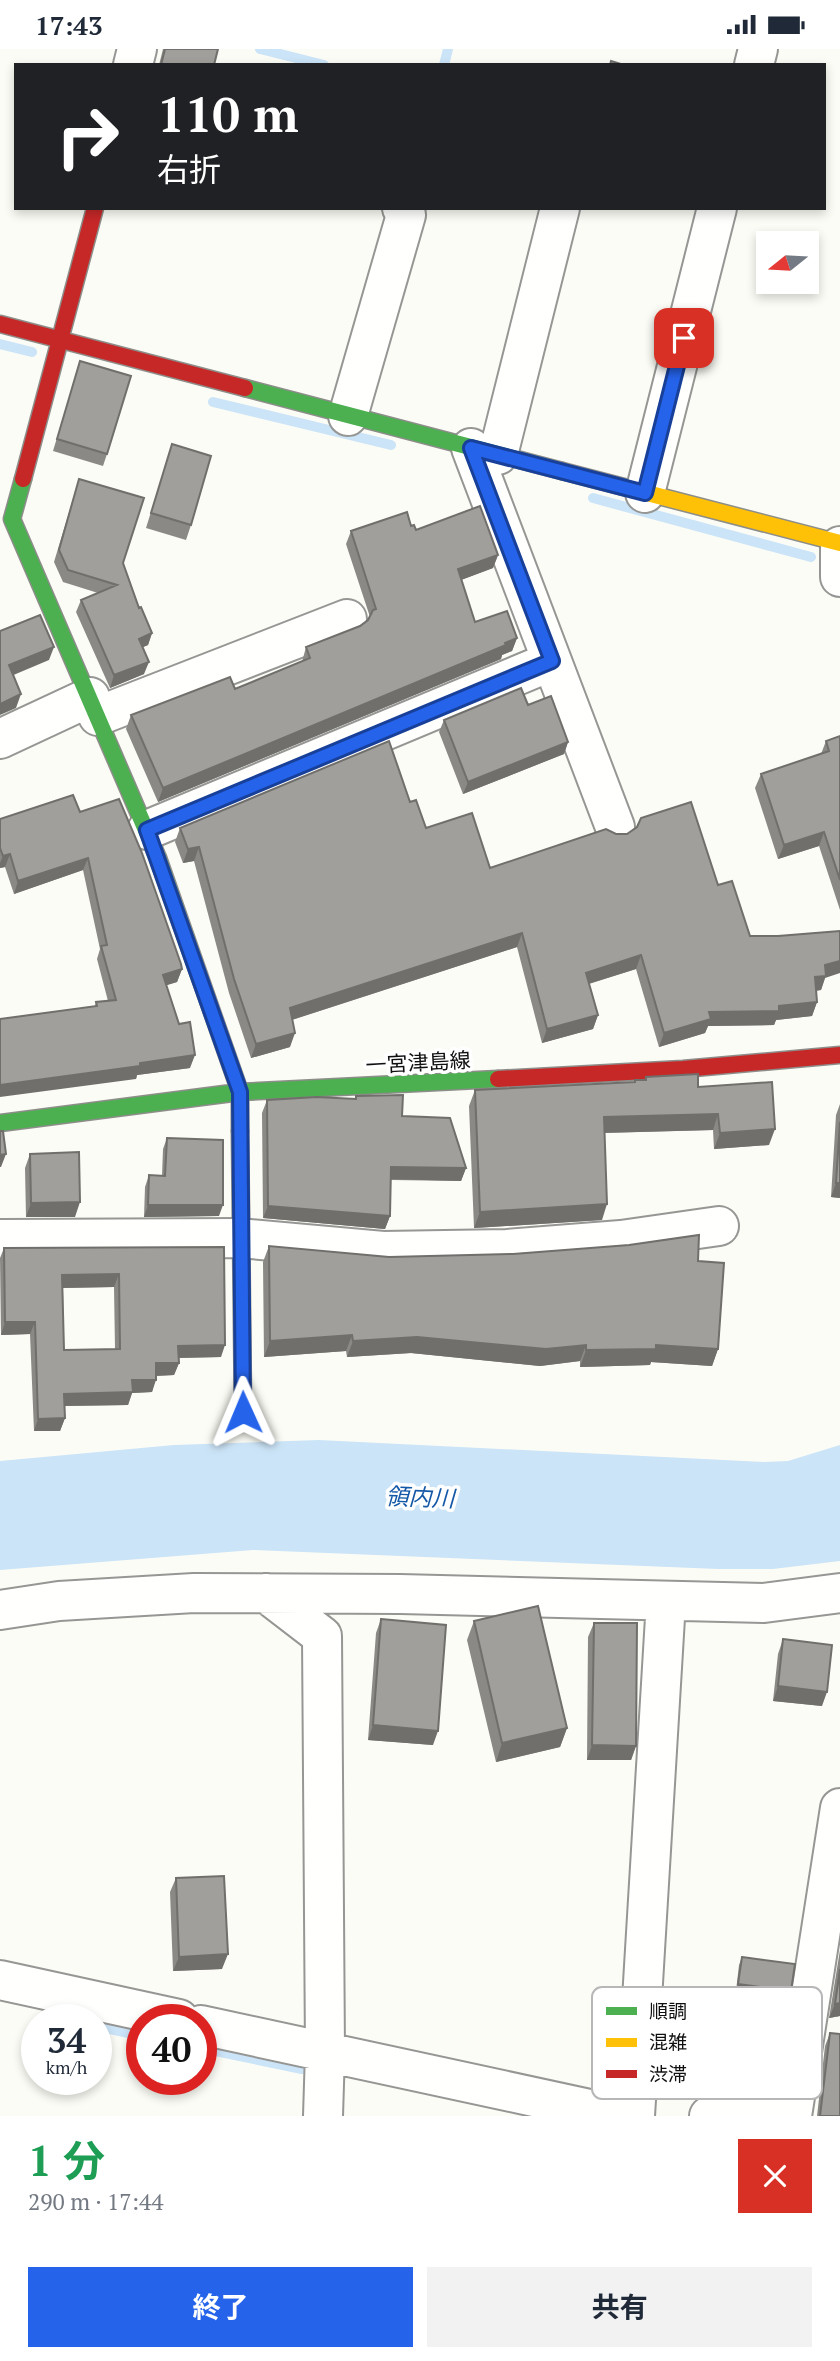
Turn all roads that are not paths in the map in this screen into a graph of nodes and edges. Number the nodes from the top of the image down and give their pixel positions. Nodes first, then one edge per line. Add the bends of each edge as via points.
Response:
1 (95, 210) edge
2 (403, 210) edge
3 (560, 210) edge
4 (716, 210) edge
5 (0, 324) edge
6 (61, 340) junction
7 (348, 416) junction
8 (485, 451) junction
9 (645, 493) junction
10 (840, 544) edge
11 (840, 577) edge
12 (347, 619) dead end
13 (552, 661) junction
14 (94, 707) junction
15 (0, 739) edge
16 (615, 827) dead end
17 (147, 830) junction
18 (840, 1055) edge
19 (240, 1092) junction
20 (0, 1123) edge
21 (719, 1226) dead end
22 (239, 1238) junction
23 (0, 1239) edge
24 (243, 1412) dead end
25 (266, 1593) junction
26 (840, 1593) edge
27 (666, 1601) junction
28 (0, 1610) edge
29 (840, 1808) edge
30 (0, 1980) edge
31 (643, 1987) edge
32 (812, 1987) edge
33 (126, 2007) edge
34 (217, 2028) edge
35 (326, 2052) junction
36 (792, 2114) edge
37 (323, 2116) edge
38 (622, 2116) edge
39 (709, 2116) edge

1 - 6 street
2 - 7 street via 406,215
3 - 8 street
4 - 9 street
5 - 6 street
6 - 7 street
6 - 14 street via 12,519
7 - 8 street
8 - 9 street
8 - 13 street
9 - 10 street
10 - 11 street
12 - 14 street
13 - 16 street
13 - 17 street
14 - 15 street
14 - 17 street
17 - 19 street
18 - 19 street, 一宮津島線 via 684,1069
19 - 20 street, 一宮津島線
19 - 22 street
21 - 22 street via 621,1240 480,1249 383,1251
22 - 23 street
22 - 24 street
25 - 27 street
25 - 28 street via 60,1601
25 - 35 street via 322,1636
26 - 27 street via 764,1603
27 - 31 street
29 - 32 street
30 - 33 street
34 - 35 street
35 - 37 street
35 - 38 street
36 - 39 street

